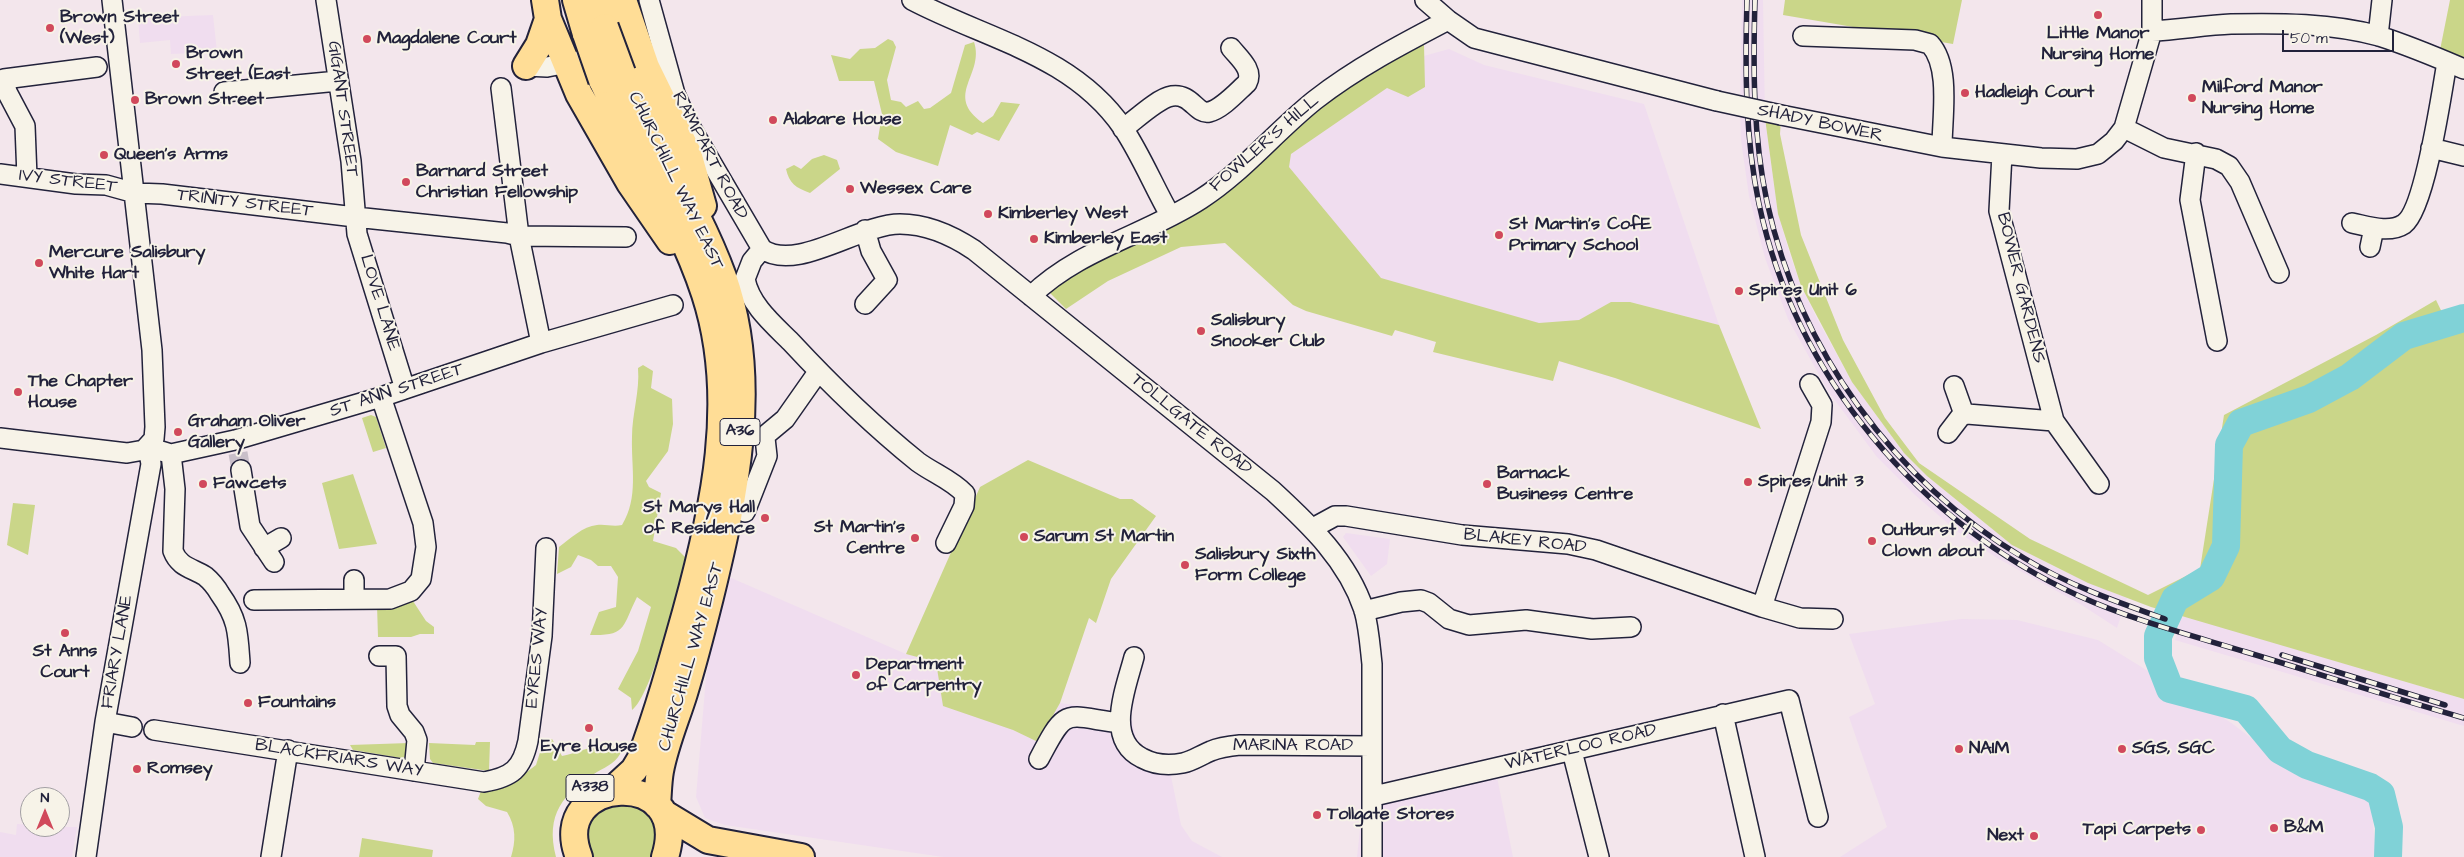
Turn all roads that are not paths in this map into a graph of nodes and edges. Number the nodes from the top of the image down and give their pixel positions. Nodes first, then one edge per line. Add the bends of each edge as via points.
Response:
1 (112, 0) edge
2 (326, 0) edge
3 (576, 0) edge
4 (597, 0) edge
5 (622, 0) edge
6 (649, 0) edge
7 (912, 0) edge
8 (1425, 0) edge
9 (2152, 0) edge
10 (2382, 0) edge
11 (546, 10) edge
12 (1448, 20) junction
13 (596, 31) junction
14 (2152, 31) junction
15 (1803, 36) dead end
16 (2378, 36) junction
17 (638, 46) junction
18 (1231, 48) dead end
19 (565, 64) junction
20 (2456, 65) edge
21 (526, 66) joint
22 (97, 68) dead end
23 (612, 76) junction
24 (338, 81) junction
25 (501, 88) dead end
26 (224, 92) dead end
27 (1123, 128) junction
28 (2124, 128) junction
29 (1942, 147) junction
30 (2431, 148) junction
31 (2002, 154) junction
32 (2196, 154) junction
33 (2464, 156) edge
34 (0, 174) edge
35 (27, 177) junction
36 (135, 193) junction
37 (1170, 215) junction
38 (355, 217) junction
39 (2352, 223) dead end
40 (2374, 228) junction
41 (865, 230) junction
42 (519, 236) junction
43 (626, 237) dead end
44 (2370, 247) dead end
45 (762, 250) junction
46 (714, 257) junction
47 (2279, 273) dead end
48 (698, 277) junction
49 (1031, 296) junction
50 (865, 304) dead end
51 (673, 305) dead end
52 (2217, 341) dead end
53 (541, 343) junction
54 (818, 372) junction
55 (1810, 384) dead end
56 (1954, 386) dead end
57 (405, 389) junction
58 (381, 397) junction
59 (1964, 414) junction
60 (2054, 421) junction
61 (1948, 433) dead end
62 (0, 438) edge
63 (148, 447) junction
64 (171, 454) junction
65 (238, 454) junction
66 (2099, 484) dead end
67 (745, 512) dead end
68 (1313, 528) junction
69 (281, 538) dead end
70 (946, 543) dead end
71 (546, 548) dead end
72 (354, 580) dead end
73 (354, 599) junction
74 (243, 601) junction
75 (1762, 607) junction
76 (1364, 611) junction
77 (1833, 618) dead end
78 (1631, 627) dead end
79 (379, 656) dead end
80 (1134, 658) dead end
81 (240, 662) dead end
82 (1723, 714) junction
83 (105, 722) junction
84 (1120, 723) junction
85 (132, 727) dead end
86 (154, 730) dead end
87 (648, 737) junction
88 (1372, 746) junction
89 (288, 750) junction
90 (1572, 751) junction
91 (1039, 759) dead end
92 (519, 767) joint
93 (414, 771) junction
94 (610, 792) junction
95 (1374, 796) junction
96 (661, 809) junction
97 (1818, 817) dead end
98 (86, 857) edge
99 (271, 857) edge
100 (569, 857) edge
101 (579, 857) edge
102 (665, 857) edge
103 (697, 857) edge
104 (748, 857) edge
105 (801, 857) edge
106 (1372, 857) edge
107 (1599, 857) edge
108 (1755, 857) edge

1 - 36 street
2 - 24 street, GIGANT STREET
3 - 13 highway, CHURCHILL WAY EAST / A36
4 - 13 highway, CHURCHILL WAY EAST / A36
5 - 17 highway
6 - 45 street, RAMPART ROAD via 683,112
7 - 27 street via 1063,70 1094,94
8 - 12 street, SHADY BOWER
9 - 14 street, SHADY BOWER
10 - 16 street
11 - 19 highway
11 - 21 highway via 539,45
12 - 29 street, SHADY BOWER, bridge via 1474,38 1717,101
12 - 37 street, FOWLER'S HILL via 1354,72 1315,99 1225,182 1200,200
13 - 23 highway, CHURCHILL WAY EAST / A36, bridge
14 - 16 street via 2229,24 2285,24
14 - 28 street, SHADY BOWER
15 - 29 street via 1915,40 1930,44 1941,60 1943,76
16 - 20 street
17 - 19 street
17 - 46 highway via 688,154
18 - 27 street via 1249,71 1250,78 1214,110 1200,111 1190,99 1170,96
19 - 21 street
19 - 48 highway via 630,183
20 - 30 street
22 - 35 street via 4,78 7,92 23,121
23 - 46 highway, CHURCHILL WAY EAST / A36
23 - 48 highway, CHURCHILL WAY EAST / A36
24 - 26 street
24 - 38 street, GIGANT STREET via 351,161
25 - 42 street
27 - 37 street
28 - 31 street, SHADY BOWER via 2098,154 2078,159
28 - 32 street via 2164,148
29 - 31 street, SHADY BOWER
30 - 33 street
30 - 40 street via 2415,209 2404,224
31 - 60 street, BOWER GARDENS via 1999,210
32 - 47 street via 2229,166 2240,182
32 - 52 street via 2190,200
34 - 35 street, IVY STREET
35 - 36 street, IVY STREET via 106,185
36 - 38 street, TRINITY STREET
36 - 63 street via 156,396 154,439
37 - 49 street, FOWLER'S HILL via 1061,271
38 - 42 street, TRINITY STREET
38 - 57 street, LOVE LANE via 357,234
39 - 40 street
40 - 44 street
41 - 45 street, TOLLGATE ROAD via 792,256 778,257
41 - 49 street, TOLLGATE ROAD via 902,224 956,238
41 - 50 street via 871,251 887,280
42 - 43 street, TRINITY STREET
42 - 53 street
45 - 54 street via 746,271 747,288 765,315
46 - 96 highway, CHURCHILL WAY EAST / A36 via 727,292 738,350 741,406 737,468 706,615 660,770
48 - 87 highway, CHURCHILL WAY EAST / A36 via 718,355 722,392 720,440 695,578
49 - 68 street, TOLLGATE ROAD via 1273,491
51 - 53 street, ST ANN STREET
53 - 57 street, ST ANN STREET
54 - 67 street via 785,419 766,434 767,456
54 - 70 street via 892,441 964,494 964,506
55 - 75 street via 1822,405 1822,422
56 - 59 street
57 - 58 street, ST ANN STREET
58 - 65 street, ST ANN STREET
58 - 73 street via 423,523 425,563 421,578 411,591 390,599
59 - 60 street
59 - 61 street
60 - 66 street, BOWER GARDENS
62 - 63 street via 127,453 140,452
63 - 64 street, ST ANN STREET
63 - 83 street, FRIARY LANE via 152,464
64 - 65 street, ST ANN STREET
64 - 74 street via 175,489 173,551 176,559
65 - 69 street via 250,526 269,555
68 - 75 street, BLAKEY ROAD via 1335,516 1346,516 1462,535 1568,544 1596,550
68 - 76 street, TOLLGATE ROAD via 1346,574
71 - 92 street, EYRES WAY via 542,636 528,742
72 - 73 street
73 - 74 street
74 - 81 street via 235,618
75 - 77 street, BLAKEY ROAD via 1800,618
76 - 78 street via 1421,600 1449,619 1469,625 1526,620 1592,629
76 - 88 street, TOLLGATE ROAD via 1372,664
79 - 93 street via 396,656 397,706 417,740
80 - 84 street, MARINA ROAD
82 - 90 street, WATERLOO ROAD
82 - 97 street, WATERLOO ROAD via 1789,700
82 - 108 street
83 - 85 street
83 - 98 street, FRIARY LANE
84 - 88 street, MARINA ROAD via 1128,747 1137,756 1165,765 1198,758 1223,747 1259,744
84 - 91 street via 1080,717 1064,720 1056,725
86 - 89 street, BLACKFRIARS WAY
87 - 94 highway, CHURCHILL WAY EAST / A36 via 634,770
87 - 100 highway, A338 via 629,762 575,801 566,821
88 - 95 street, TOLLGATE ROAD
89 - 93 street, BLACKFRIARS WAY
89 - 99 street
90 - 95 street, WATERLOO ROAD
90 - 107 street
92 - 93 street, BLACKFRIARS WAY via 507,776 484,782
94 - 96 highway via 634,792
94 - 101 highway, A36 via 590,803 580,816 575,837
95 - 106 street, TOLLGATE ROAD
96 - 102 highway, A36 via 668,834
96 - 105 highway via 708,840
103 - 104 highway via 722,854

